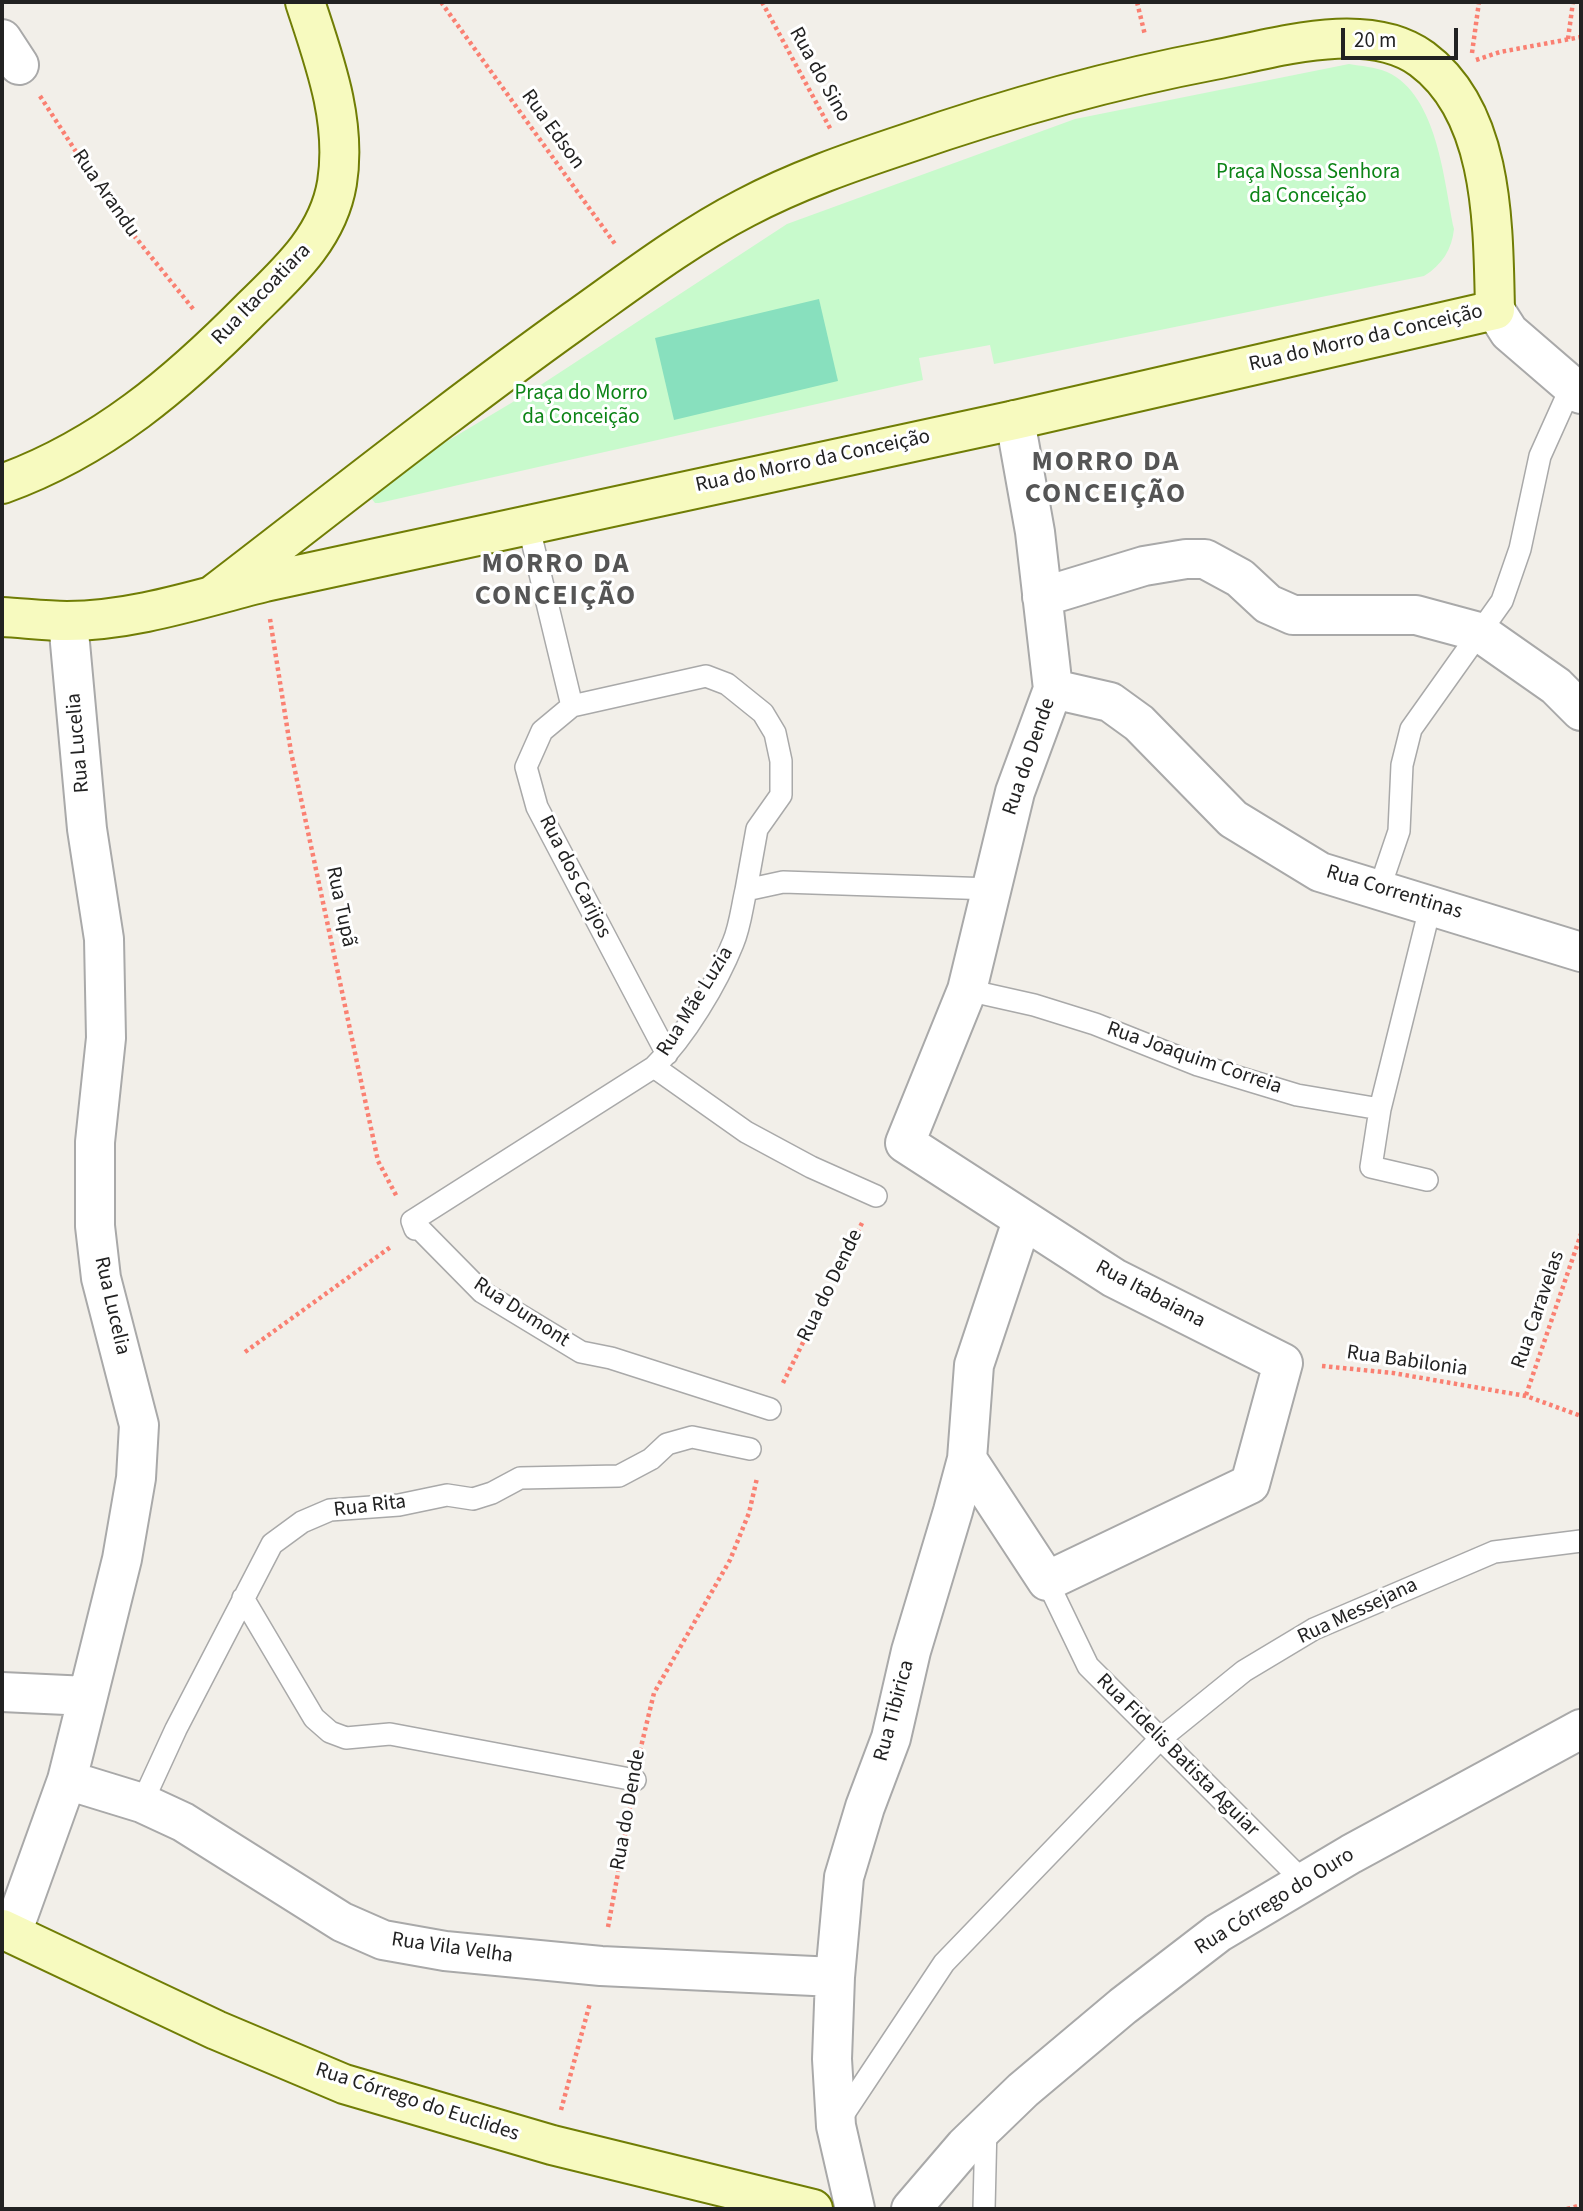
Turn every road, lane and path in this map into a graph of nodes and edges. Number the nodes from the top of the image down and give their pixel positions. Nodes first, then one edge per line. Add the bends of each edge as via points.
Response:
1 (305, 2) edge
2 (441, 2) edge
3 (762, 2) edge
4 (1479, 2) edge
5 (1573, 2) edge
6 (1581, 37) edge
7 (1568, 39) junction
8 (10, 52) edge
9 (850, 163) junction
10 (638, 276) junction
11 (1495, 310) junction
12 (219, 341) junction
13 (1576, 390) edge
14 (1015, 420) junction
15 (2, 484) edge
16 (528, 524) junction
17 (265, 582) junction
18 (213, 595) junction
19 (1042, 597) junction
20 (2, 617) edge
21 (68, 621) junction
22 (1479, 632) junction
23 (1053, 689) junction
24 (572, 706) junction
25 (1581, 710) edge
26 (992, 889) junction
27 (746, 890) junction
28 (1379, 890) junction
29 (1431, 904) junction
30 (1581, 952) edge
31 (967, 990) junction
32 (661, 1061) junction
33 (1380, 1109) junction
34 (905, 1143) joint
35 (1427, 1180) dead end
36 (876, 1196) joint
37 (1022, 1221) junction
38 (413, 1225) junction
39 (1581, 1234) edge
40 (245, 1352) dead end
41 (1283, 1363) junction
42 (1526, 1396) junction
43 (770, 1409) joint
44 (1581, 1416) edge
45 (750, 1449) dead end
46 (967, 1459) junction
47 (757, 1475) dead end
48 (1581, 1541) edge
49 (1047, 1581) junction
50 (243, 1598) junction
51 (2, 1692) edge
52 (88, 1696) junction
53 (1581, 1729) edge
54 (1160, 1739) junction
55 (67, 1780) junction
56 (635, 1780) junction
57 (142, 1803) junction
58 (1304, 1882) junction
59 (7, 1931) edge
60 (601, 1966) junction
61 (835, 1977) junction
62 (836, 2126) junction
63 (986, 2126) junction
64 (552, 2145) junction
65 (1581, 2205) edge
66 (813, 2209) edge
67 (855, 2209) edge
68 (911, 2209) edge
69 (984, 2209) edge
70 (1567, 2209) edge

1 - 12 street, Rua Itacoatiara via 341,137 337,185 324,227 299,261
2 - 10 path, Rua Edson
3 - 9 path, Rua do Sino
4 - 7 path via 1470,62
5 - 7 path
6 - 7 path
8 - 12 path, Rua Arandu via 115,212
9 - 10 street, Rua do Morro da Conceição via 743,209
9 - 11 street, Rua do Morro da Conceição via 971,121 1154,71 1342,39 1380,38 1421,58 1439,74 1457,94 1473,126 1493,232
10 - 18 street, Rua do Morro da Conceição via 485,384
11 - 13 street via 1509,332
11 - 14 street, Rua do Morro da Conceição
12 - 15 street, Rua Itacoatiara via 185,375 122,424 82,449
13 - 22 lane via 1540,456 1520,549 1502,601
14 - 16 street, Rua do Morro da Conceição
14 - 19 street, Rua do Dende
16 - 17 street, Rua do Morro da Conceição
16 - 24 lane
17 - 18 street, Rua do Morro da Conceição
17 - 38 path, Rua Tupã via 291,752 378,1161
18 - 21 street, Rua do Morro da Conceição via 122,616
19 - 22 street via 1144,566 1205,559 1240,578 1268,604 1293,615 1416,615
19 - 23 street, Rua do Dende
20 - 21 street, Rua do Morro da Conceição
21 - 52 street, Rua Lucelia via 87,829 104,939 106,1038 95,1142 95,1226 101,1278 139,1425 136,1478 122,1559
22 - 25 street via 1556,686
22 - 28 lane via 1411,729 1402,765 1399,831
23 - 26 street, Rua do Dende via 1014,792
23 - 28 street, Rua Correntinas via 1110,702 1139,723 1233,819 1320,872
24 - 27 lane, Rua dos Carijos via 706,676 727,684 763,713 775,733 781,795 757,829
24 - 32 lane, Rua dos Carijos via 542,730 526,766 537,807
26 - 27 lane via 783,882
26 - 31 street, Rua do Dende
27 - 32 lane, Rua Mãe Luzia via 734,941 714,981
28 - 29 street, Rua Correntinas
29 - 30 street, Rua Correntinas
29 - 33 lane
31 - 33 lane, Rua Joaquim Correia via 1083,1020 1198,1065 1297,1095
31 - 34 street, Rua do Dende
32 - 36 lane via 746,1132
32 - 38 lane, Rua Mãe Luzia
33 - 35 lane via 1371,1167
34 - 37 street, Rua Itabaiana
36 - 43 path, Rua do Dende
37 - 41 street, Rua Itabaiana via 1114,1278
37 - 46 street, Rua Tibirica via 974,1365
38 - 40 path
38 - 43 lane, Rua Dumont via 482,1292 581,1352
39 - 42 path, Rua Caravelas
41 - 42 path, Rua Babilonia via 1393,1373
41 - 49 street via 1250,1484
42 - 44 path
45 - 50 lane, Rua Rita via 692,1437 667,1444 651,1459 619,1476 520,1478 473,1499 447,1496 330,1510 302,1522 272,1544
46 - 49 street
46 - 61 street, Rua Tibirica via 911,1651 891,1738 844,1877
47 - 56 path, Rua do Dende via 749,1513 730,1560 654,1693
48 - 54 lane, Rua Messejana via 1494,1552 1314,1629 1244,1671
49 - 54 lane, Rua Fidelis Batista Aguiar via 1088,1666
50 - 56 lane via 314,1718 330,1732 346,1738 390,1734
50 - 57 lane, Rua Rita
51 - 52 street
52 - 55 street, Rua Lucelia
53 - 58 street, Rua Córrego do Ouro
54 - 58 lane, Rua Fidelis Batista Aguiar
54 - 62 lane, Rua Messejana via 944,1963
55 - 57 street, Rua Vila Velha
55 - 59 street, Rua Lucelia
56 - 60 path, Rua do Dende
57 - 60 street, Rua Vila Velha via 183,1822 342,1922 383,1940 445,1951
58 - 63 street, Rua Córrego do Ouro via 1218,1933 1133,1998
59 - 64 street, Rua Córrego do Euclides via 216,2031 344,2084
60 - 61 street, Rua Vila Velha
60 - 64 path, Rua do Dende
61 - 62 street, Rua Tibirica via 832,2059
62 - 67 street, Rua Tibirica
63 - 68 street, Rua Córrego do Ouro
63 - 69 lane
64 - 66 street, Rua Córrego do Euclides
65 - 70 path

